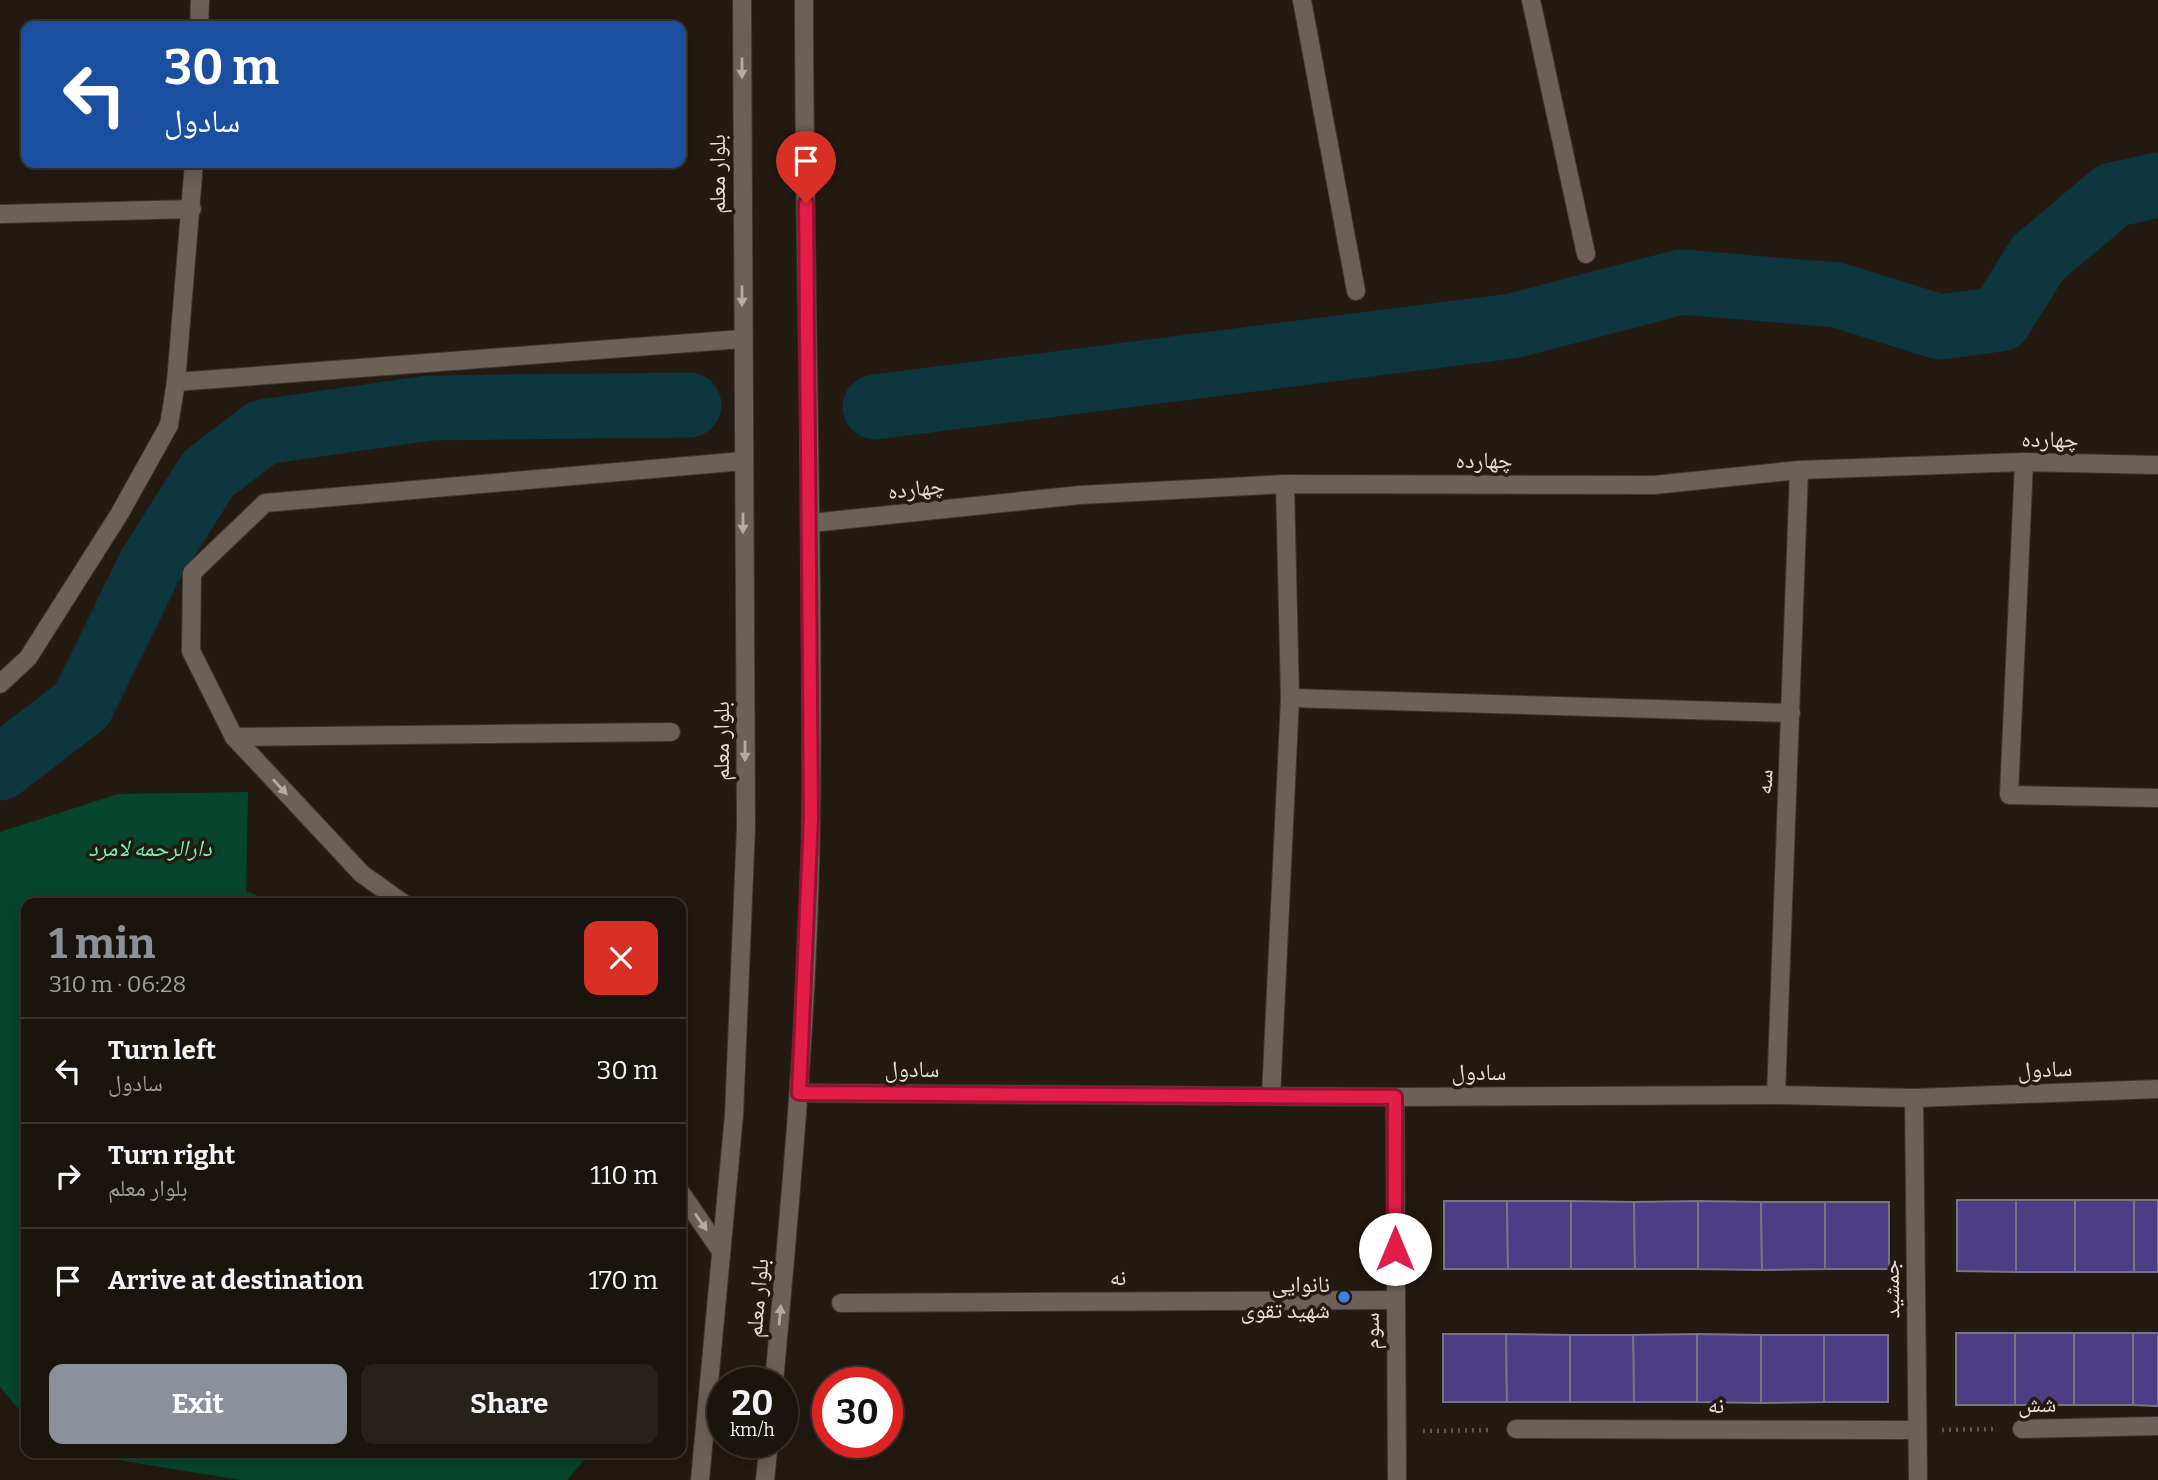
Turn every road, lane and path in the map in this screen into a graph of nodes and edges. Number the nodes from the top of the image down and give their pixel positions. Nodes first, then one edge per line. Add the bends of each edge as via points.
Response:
1 (200, 0) edge
2 (742, 0) edge
3 (804, 0) edge
4 (1302, 0) edge
5 (1531, 0) edge
6 (199, 21) edge
7 (194, 168) edge
8 (192, 209) junction
9 (0, 214) edge
10 (1586, 254) dead end
11 (1356, 291) dead end
12 (742, 338) junction
13 (176, 382) junction
14 (743, 461) junction
15 (2024, 462) junction
16 (2158, 465) edge
17 (1799, 470) junction
18 (1285, 484) junction
19 (811, 523) junction
20 (0, 684) edge
21 (1290, 698) junction
22 (1791, 713) junction
23 (671, 732) dead end
24 (234, 737) junction
25 (2158, 798) edge
26 (396, 898) edge
27 (2158, 1089) edge
28 (799, 1093) junction
29 (1776, 1095) junction
30 (1270, 1096) junction
31 (1395, 1097) junction
32 (1914, 1098) junction
33 (686, 1200) edge
34 (722, 1251) junction
35 (1395, 1300) junction
36 (841, 1303) dead end
37 (775, 1367) edge
38 (2158, 1426) edge
39 (1516, 1429) joint
40 (2022, 1429) joint
41 (1917, 1430) junction
42 (1397, 1432) junction
43 (767, 1458) edge
44 (700, 1480) edge
45 (765, 1480) edge
46 (1397, 1480) edge
47 (1918, 1480) edge

1 - 6 street
2 -> 12 street, بلوار معلم
3 - 19 street, بلوار معلم
4 - 11 street
5 - 10 street
7 - 8 street
8 - 9 street
8 - 13 street
12 - 13 street
12 - 14 street, بلوار معلم
13 - 20 street via 169,425 120,513 28,658
14 - 24 street via 265,503 192,573 191,651
14 -> 34 street, بلوار معلم via 746,827 734,1115
15 - 16 street, چهارده
15 - 17 street, چهارده
15 - 25 street via 2009,795
17 - 18 street, چهارده via 1654,485
17 - 22 street, سه
18 - 19 street, چهارده via 1080,495
18 - 21 street
19 - 28 street, بلوار معلم via 811,817
21 - 22 street
21 - 30 street
22 - 29 street, سه
23 - 24 street
24 -> 26 street via 362,874
27 - 32 street, سادول
28 - 30 street, سادول
37 -> 28 street, بلوار معلم
29 - 31 street, سادول
29 - 32 street, سادول
30 - 31 street, سادول
31 - 35 street, سوم
32 - 41 street, جمشید
33 -> 34 street
34 - 44 street, بلوار معلم
35 - 36 street, نه
35 - 42 street, سوم
38 - 40 street, شش
39 - 41 street, نه
39 - 42 path
40 - 41 path, شش
41 - 47 street, جمشید
42 - 46 street, سوم
43 - 45 street

